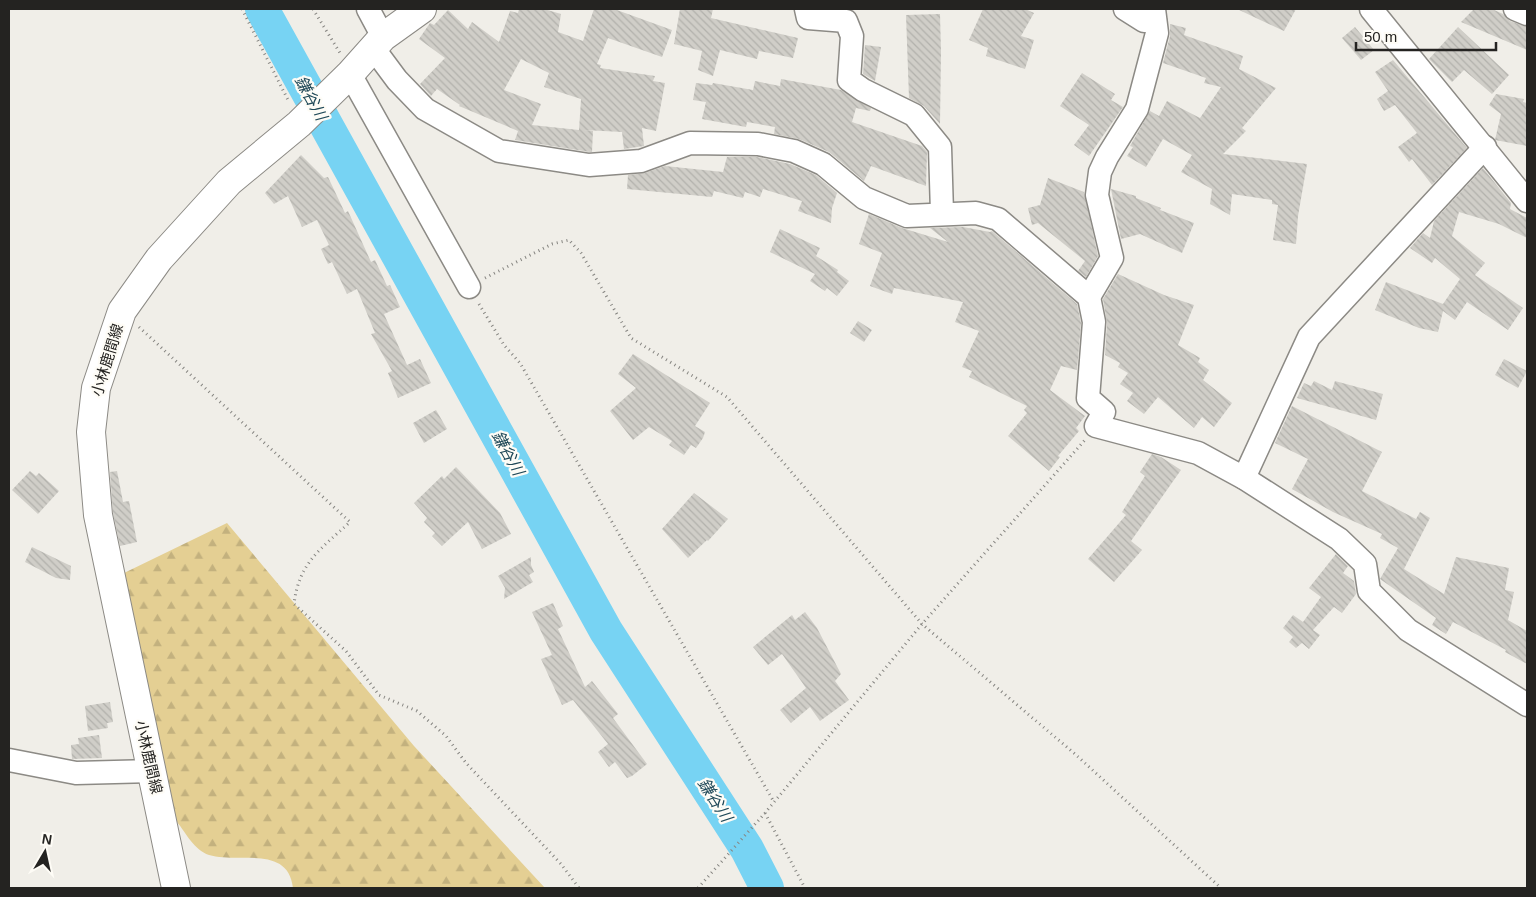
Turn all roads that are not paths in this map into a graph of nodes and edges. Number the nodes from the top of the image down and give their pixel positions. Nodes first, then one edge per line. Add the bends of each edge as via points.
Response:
1 (368, 9) edge
2 (422, 9) edge
3 (806, 9) edge
4 (1125, 9) edge
5 (1371, 9) edge
6 (1514, 9) edge
7 (1527, 14) edge
8 (1154, 15) edge
9 (379, 43) junction
10 (347, 77) junction
11 (1485, 147) junction
12 (1527, 201) edge
13 (942, 213) junction
14 (469, 286) road end
15 (1089, 297) junction
16 (1244, 478) junction
17 (1527, 705) edge
18 (9, 760) edge
19 (153, 771) junction
20 (176, 888) edge

1 - 9 street
2 - 9 main road, 小林鹿間線
3 - 13 street via 808,18 846,21 852,36 849,80 914,115 940,147
4 - 8 street via 1144,21
5 - 11 street
6 - 7 street
8 - 15 street via 1157,33 1137,109 1100,172 1097,195 1112,258
9 - 10 main road, 小林鹿間線
9 - 13 street via 397,80 425,109 500,151 589,165 641,161 690,143 758,144 794,151 823,164 864,198 907,216
10 - 14 street
10 - 19 main road, 小林鹿間線 via 303,121 229,182 159,259 122,311 96,388 91,432 98,515
11 - 12 street
11 - 16 street via 1309,337
13 - 15 street via 976,212 998,219
15 - 16 street via 1094,322 1088,398 1104,412 1096,426 1198,453
16 - 17 street via 1339,539 1365,564 1369,591 1408,630
18 - 19 street via 76,773
19 - 20 main road, 小林鹿間線

